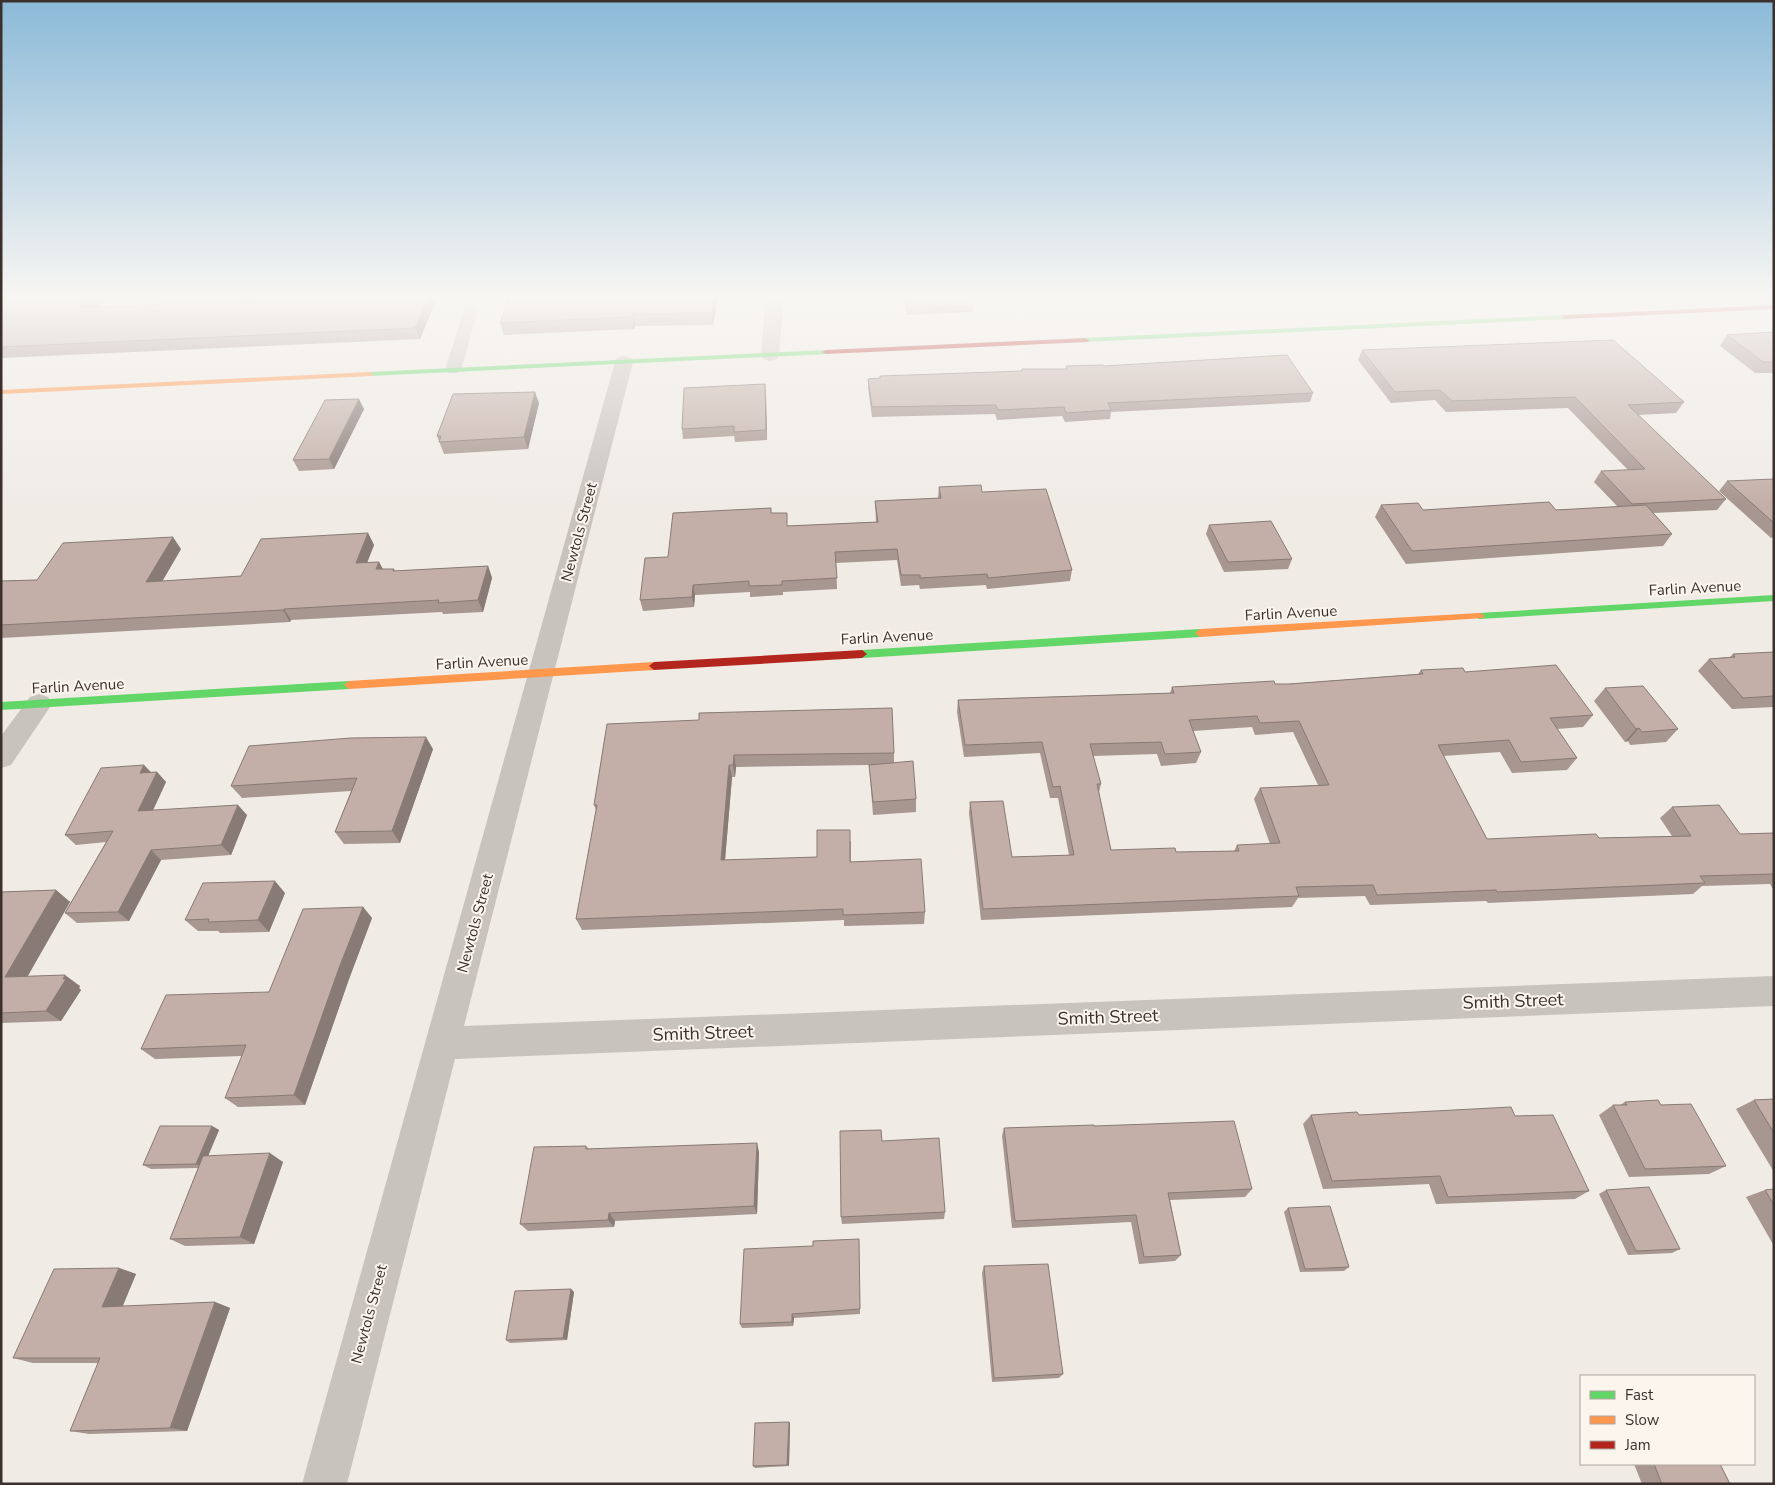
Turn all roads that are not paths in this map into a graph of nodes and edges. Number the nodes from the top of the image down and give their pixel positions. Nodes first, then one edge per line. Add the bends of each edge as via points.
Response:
1 (455, 366) edge
2 (533, 366) edge
3 (623, 366) edge
4 (454, 370) junction
5 (1, 392) edge
6 (1774, 598) edge
7 (542, 673) junction
8 (39, 704) junction
9 (1, 706) edge
10 (1, 757) edge
11 (1774, 991) edge
12 (442, 1043) junction
13 (324, 1484) edge

1 - 4 lane
2 - 4 street
3 - 7 street, Newtols Street
4 - 5 street
6 - 7 street, Farlin Avenue
7 - 8 street, Farlin Avenue
7 - 12 street, Newtols Street
8 - 9 street, Farlin Avenue
8 - 10 street
11 - 12 street, Smith Street
12 - 13 street, Newtols Street

